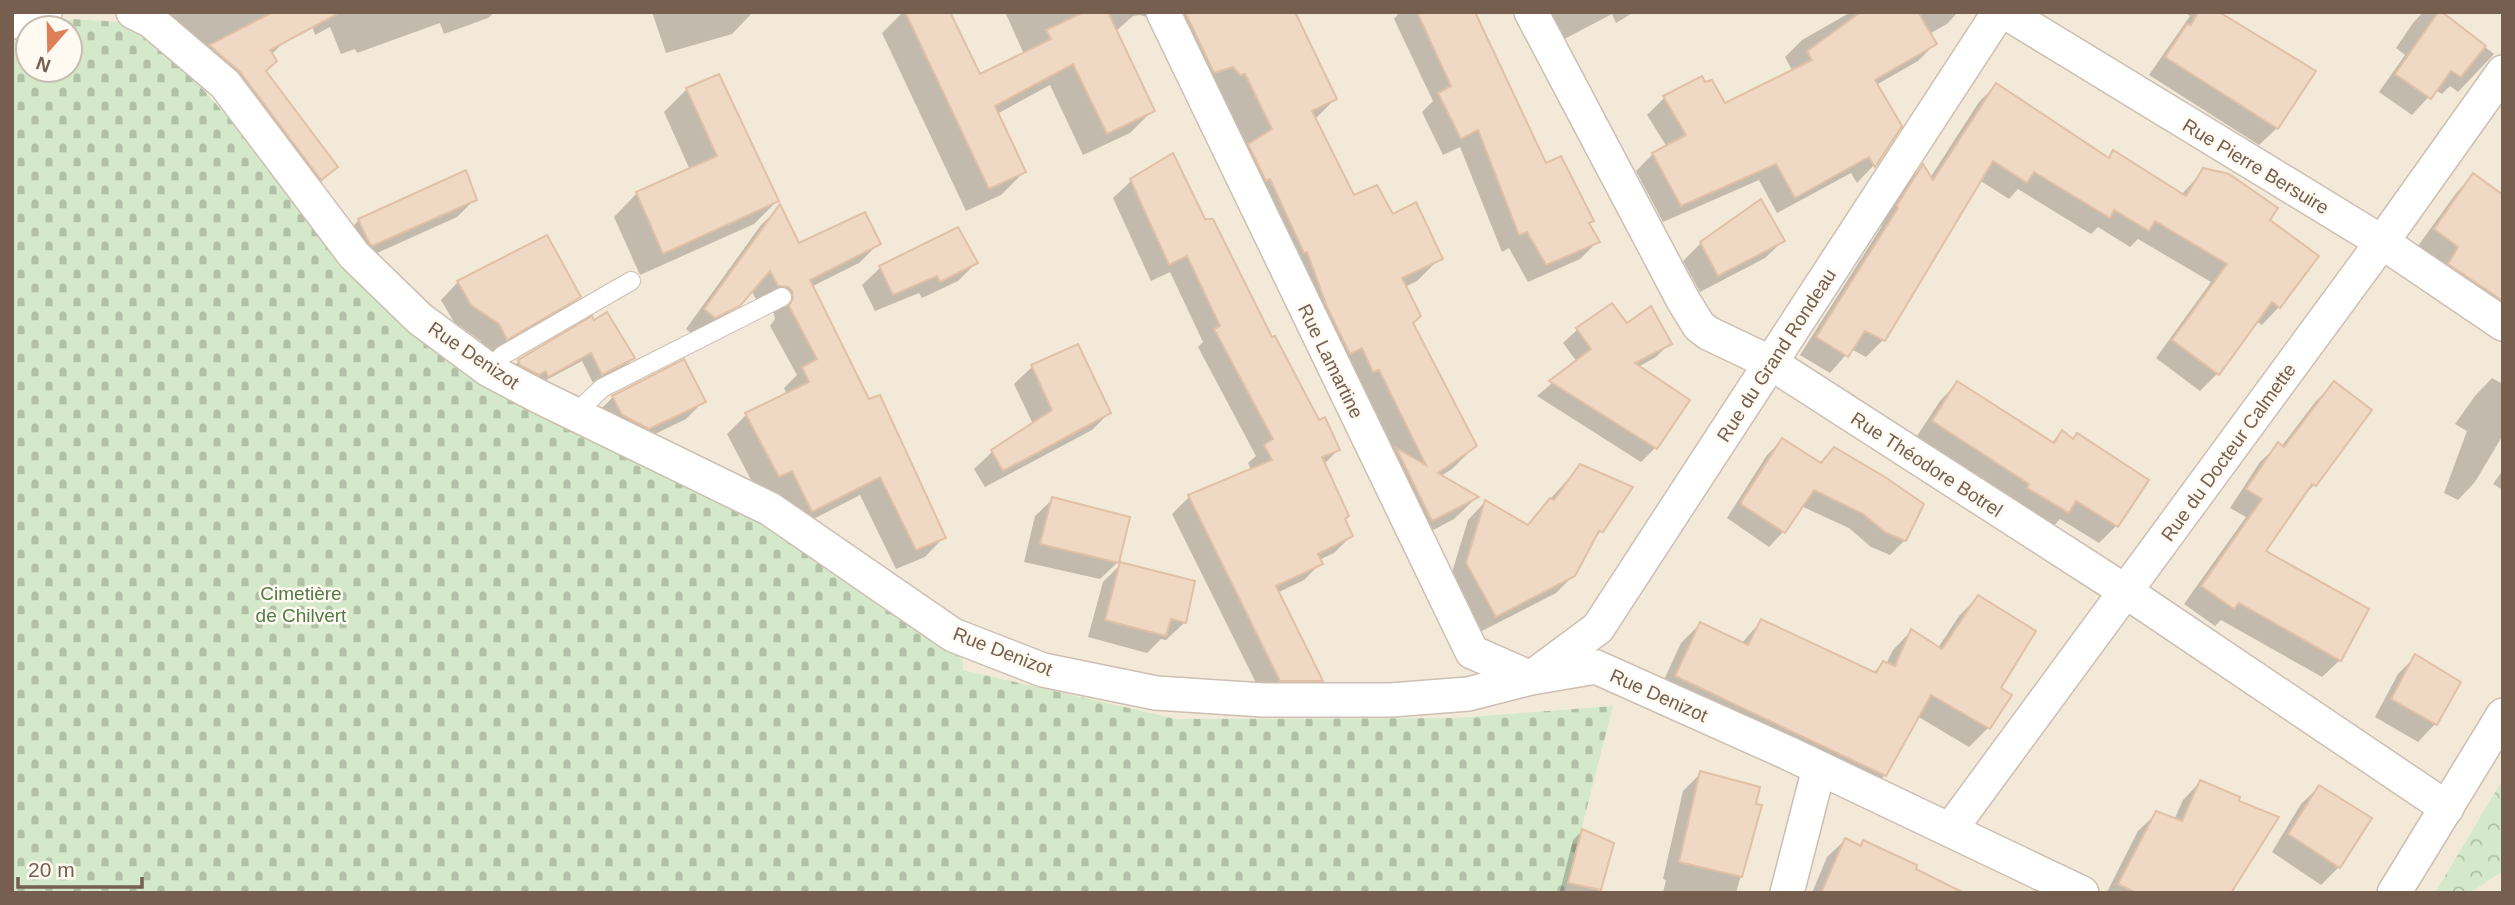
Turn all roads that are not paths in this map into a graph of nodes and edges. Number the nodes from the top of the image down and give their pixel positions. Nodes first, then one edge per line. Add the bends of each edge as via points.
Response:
1 (45, 12) edge
2 (133, 12) edge
3 (1163, 12) edge
4 (1531, 12) edge
5 (2000, 12) edge
6 (2006, 12) edge
7 (12, 22) edge
8 (2503, 72) edge
9 (2382, 242) junction
10 (631, 281) dead end
11 (782, 297) dead end
12 (2503, 324) edge
13 (1771, 363) junction
14 (489, 370) junction
15 (575, 414) junction
16 (2125, 591) junction
17 (1531, 678) junction
18 (2503, 715) edge
19 (1819, 768) junction
20 (2447, 808) junction
21 (1950, 830) junction
22 (1787, 893) edge
23 (2082, 893) edge
24 (2394, 893) edge

1 - 7 street
2 - 14 street, Rue Denizot via 151,21 225,84 354,255 420,319
3 - 17 street, Rue Lamartine via 1472,652
4 - 13 street, Rue Théodore Botrel via 1699,326
5 - 13 street, Rue du Grand Rondeau
6 - 9 street, Rue Pierre Bersuire
8 - 9 street, Rue du Docteur Calmette
9 - 12 street, Rue Pierre Bersuire
9 - 16 street, Rue du Docteur Calmette
10 - 14 lane via 503,355
11 - 15 lane via 602,387
13 - 16 street, Rue Théodore Botrel
13 - 17 street, Rue du Grand Rondeau via 1598,628
14 - 15 street, Rue Denizot
15 - 17 street, Rue Denizot via 771,509 953,635 1043,670 1156,693 1263,700 1468,694
16 - 20 street, Rue Théodore Botrel
16 - 21 street, Rue du Docteur Calmette
17 - 19 street, Rue Denizot via 1596,667
18 - 20 street
19 - 21 street, Rue Denizot
19 - 22 street
20 - 24 street
21 - 23 street, Rue Denizot

